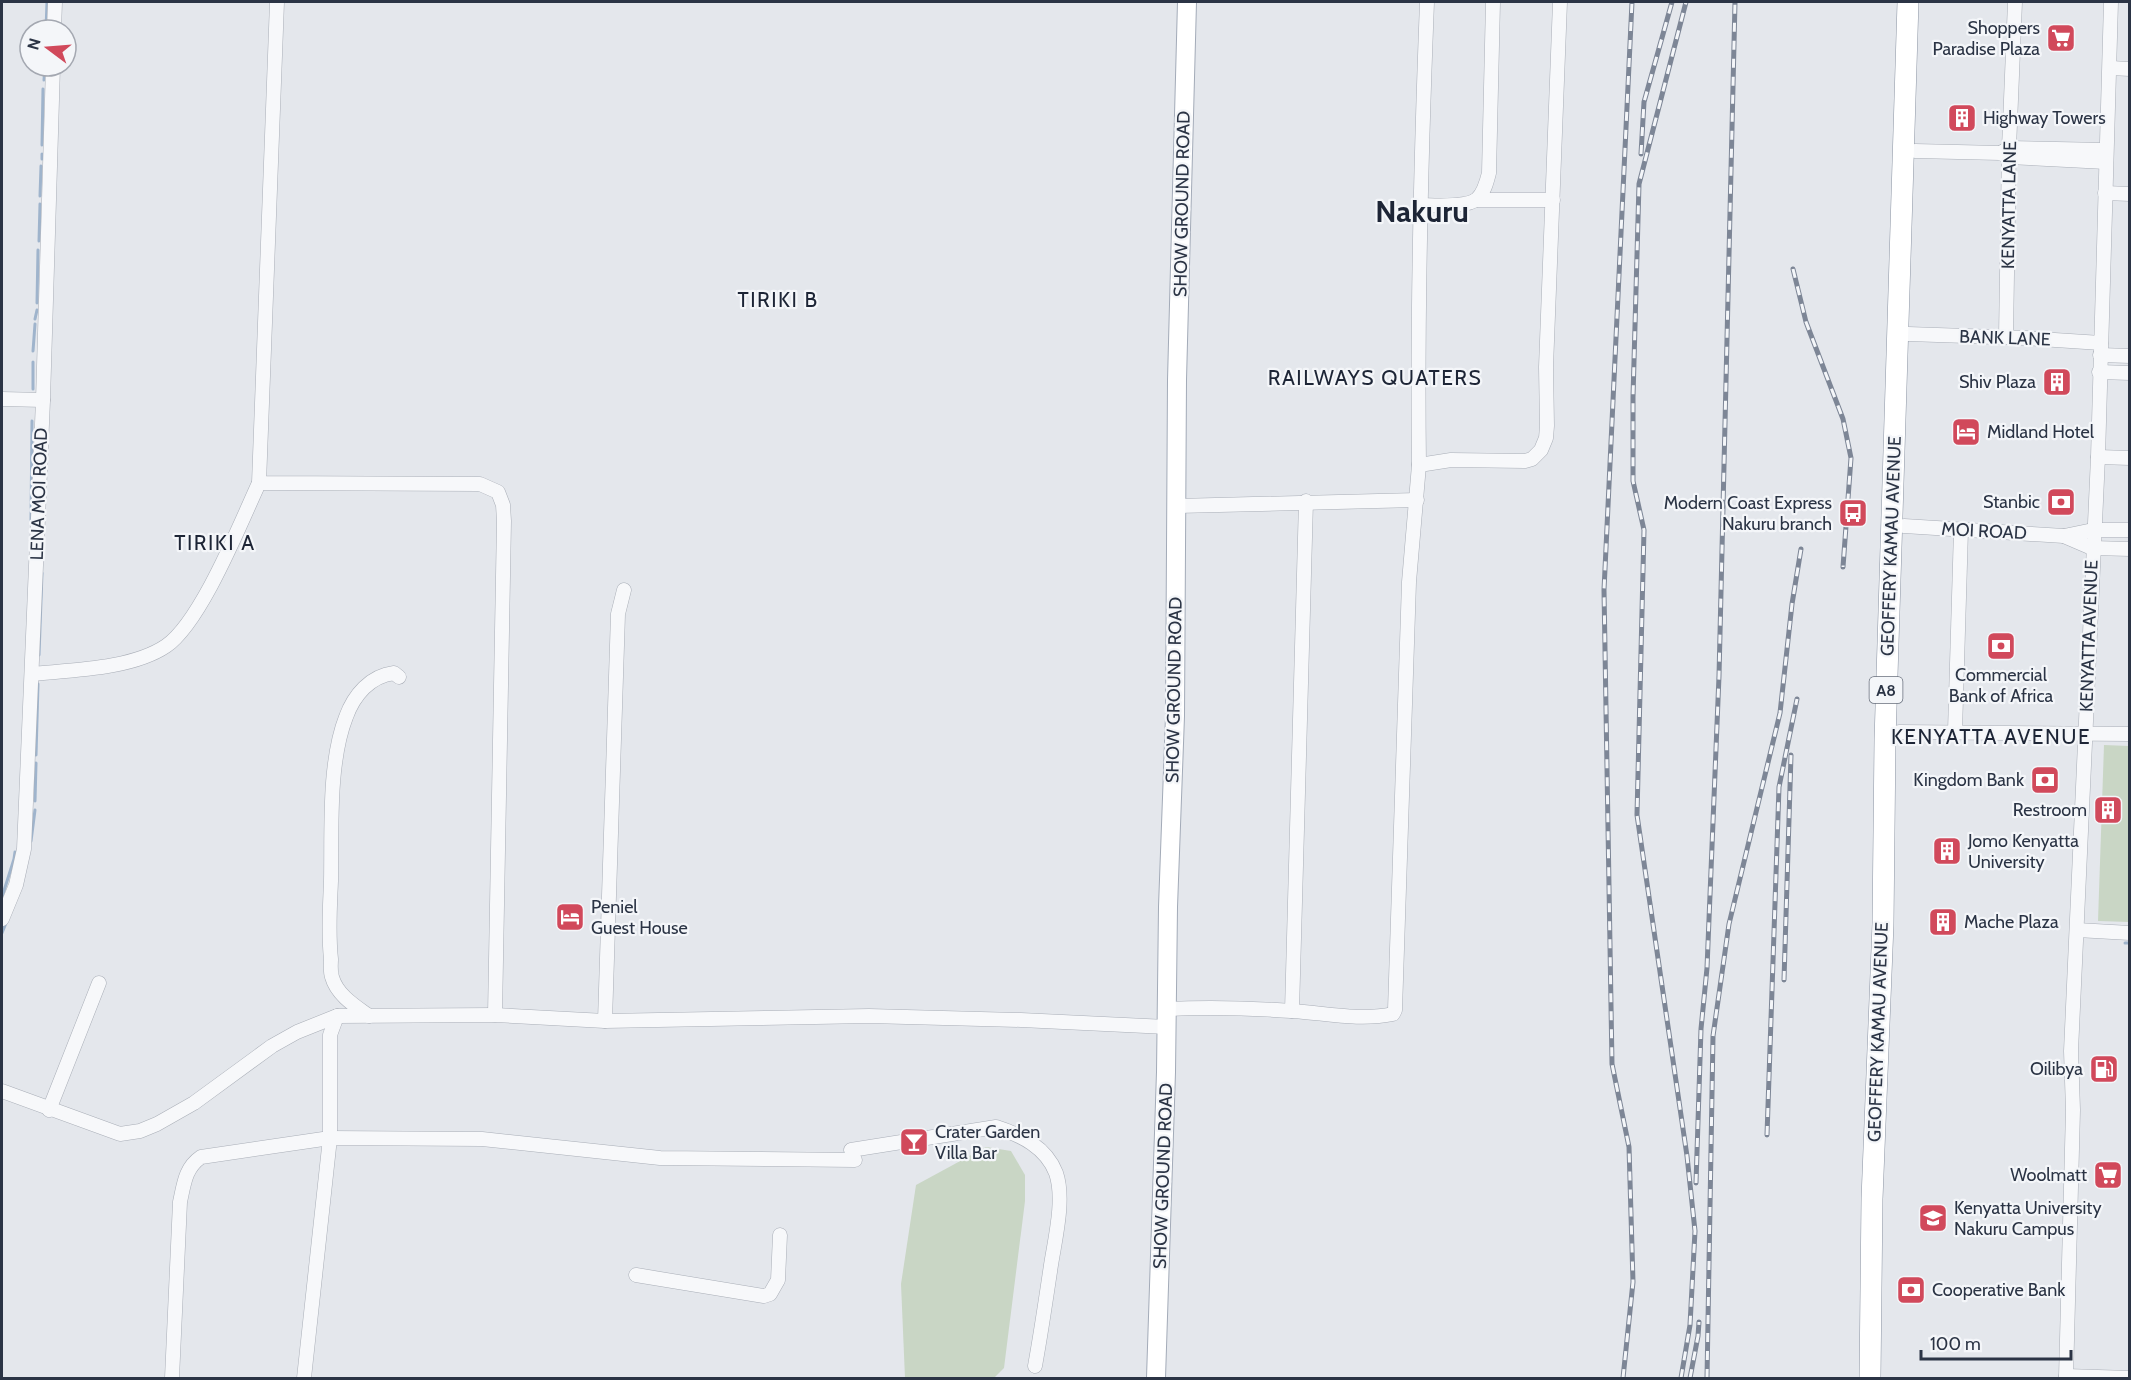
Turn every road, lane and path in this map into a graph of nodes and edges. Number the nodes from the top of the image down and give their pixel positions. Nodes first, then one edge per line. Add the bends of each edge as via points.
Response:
1 (55, 2) edge
2 (277, 2) edge
3 (1187, 2) edge
4 (1427, 2) edge
5 (1493, 2) edge
6 (1560, 2) edge
7 (1908, 2) edge
8 (1920, 2) edge
9 (2015, 2) edge
10 (2111, 2) edge
11 (54, 18) edge
12 (2110, 68) junction
13 (2130, 69) edge
14 (53, 78) edge
15 (1915, 151) junction
16 (2006, 153) junction
17 (2106, 156) junction
18 (2104, 193) junction
19 (2130, 194) edge
20 (1476, 200) junction
21 (1553, 200) junction
22 (1420, 204) junction
23 (1908, 334) junction
24 (2006, 337) junction
25 (2100, 349) junction
26 (2128, 356) edge
27 (2099, 372) junction
28 (2128, 373) edge
29 (2, 399) edge
30 (43, 400) junction
31 (2098, 457) junction
32 (2130, 458) edge
33 (1419, 465) junction
34 (259, 483) junction
35 (1416, 500) junction
36 (1305, 501) junction
37 (1177, 506) junction
38 (1904, 526) junction
39 (2093, 530) junction
40 (2130, 530) edge
41 (1961, 531) junction
42 (2064, 536) junction
43 (2092, 548) junction
44 (2130, 549) edge
45 (624, 590) dead end
46 (32, 674) junction
47 (399, 677) dead end
48 (1955, 731) junction
49 (1899, 732) junction
50 (2085, 732) junction
51 (2130, 734) edge
52 (2, 919) edge
53 (2077, 930) junction
54 (2130, 933) edge
55 (99, 983) dead end
56 (1292, 1011) junction
57 (337, 1016) junction
58 (369, 1016) junction
59 (495, 1016) junction
60 (1167, 1018) junction
61 (605, 1021) junction
62 (2, 1091) edge
63 (49, 1110) junction
64 (330, 1138) junction
65 (780, 1235) dead end
66 (636, 1275) dead end
67 (1035, 1366) dead end
68 (2066, 1377) edge
69 (172, 1378) edge
70 (304, 1378) edge
71 (1156, 1378) edge
72 (1870, 1378) edge
73 (1885, 1378) edge
74 (2130, 1378) edge

1 - 11 street
2 - 34 street
3 - 37 main road, SHOW GROUND ROAD
4 - 22 street
5 - 20 street via 1489,173
6 - 21 street
7 - 72 highway, GEOFFERY KAMAU AVENUE / A8
8 - 15 highway, GEOFFERY KAMAU AVENUE / A8
9 - 16 street, KENYATTA LANE
10 - 12 street, KENYATTA AVENUE
12 - 13 street
12 - 17 street, KENYATTA AVENUE
14 - 30 street, LENA MOI ROAD
15 - 16 street
15 - 23 highway, GEOFFERY KAMAU AVENUE / A8
16 - 17 street
16 - 24 street, KENYATTA LANE
17 - 18 street, KENYATTA AVENUE
18 - 19 street
18 - 25 street, KENYATTA AVENUE
20 - 21 street
20 - 22 street via 1465,204
21 - 33 street via 1547,426 1541,450 1525,462 1451,460
22 - 33 street
23 - 24 street, BANK LANE
23 - 38 highway, GEOFFERY KAMAU AVENUE / A8
24 - 25 street, BANK LANE
25 - 26 street, BANK LANE
25 - 27 street, KENYATTA AVENUE
26 - 28 street
27 - 28 street
27 - 31 street, KENYATTA AVENUE
29 - 30 street
30 - 46 street, LENA MOI ROAD
31 - 32 street
31 - 39 street, KENYATTA AVENUE
33 - 35 street
34 - 46 street via 217,573 182,632 165,646 134,660 99,668
34 - 59 street via 480,484 498,492 504,505
35 - 36 street
35 - 56 street via 1405,685 1395,1010 1393,1014 1362,1017
36 - 37 street
36 - 56 street
37 - 60 main road, SHOW GROUND ROAD
38 - 41 street, MOI ROAD
38 - 49 highway, GEOFFERY KAMAU AVENUE / A8
39 - 40 street, MOI ROAD
39 - 42 street, MOI ROAD
39 - 43 street, KENYATTA AVENUE
41 - 42 street, MOI ROAD
41 - 48 street
42 - 43 street, MOI ROAD
43 - 44 street, MOI ROAD
43 - 50 street, KENYATTA AVENUE
45 - 61 street via 618,614
46 - 52 street, LENA MOI ROAD via 24,849 16,885
47 - 58 street via 394,672 384,674 357,694 340,734 335,771 328,934 332,977 350,1003
48 - 49 street
48 - 50 street
49 - 73 highway, GEOFFERY KAMAU AVENUE / A8
50 - 51 street
50 - 53 street, KENYATTA AVENUE
53 - 54 street
53 - 68 street, KENYATTA AVENUE via 2071,1051
55 - 63 street
56 - 60 street via 1202,1007
57 - 58 street
57 - 63 street via 272,1046 194,1103 140,1131 120,1134
57 - 64 street via 330,1035
58 - 59 street
59 - 61 street
60 - 61 street via 868,1016
60 - 71 main road, SHOW GROUND ROAD
62 - 63 street
64 - 67 street via 482,1139 660,1158 814,1161 996,1127 1017,1133 1048,1158 1059,1193
64 - 69 street via 201,1157 190,1166 180,1202
64 - 70 street
65 - 66 street via 778,1280 770,1294 764,1296
68 - 74 street

